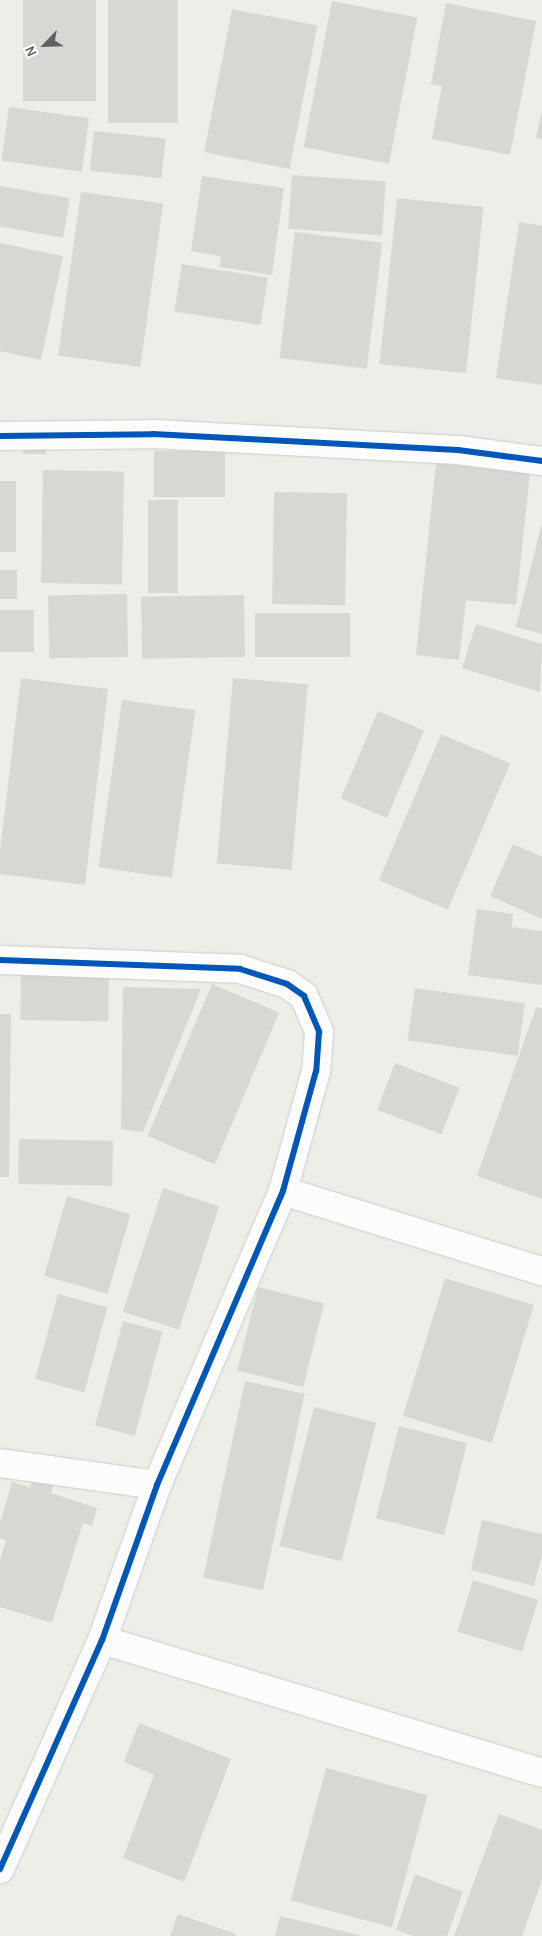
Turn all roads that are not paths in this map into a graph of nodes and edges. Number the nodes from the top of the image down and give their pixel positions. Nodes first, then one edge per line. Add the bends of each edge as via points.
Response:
1 (0, 436) edge
2 (542, 461) edge
3 (0, 960) edge
4 (283, 1191) junction
5 (542, 1271) edge
6 (0, 1463) edge
7 (157, 1485) junction
8 (102, 1640) junction
9 (542, 1773) edge
10 (0, 1869) edge

1 - 2 street via 153,434 458,450
3 - 4 street via 240,969 287,984 304,996 319,1032 316,1071
4 - 5 street
4 - 7 street
6 - 7 street
7 - 8 street
8 - 9 street
8 - 10 street

